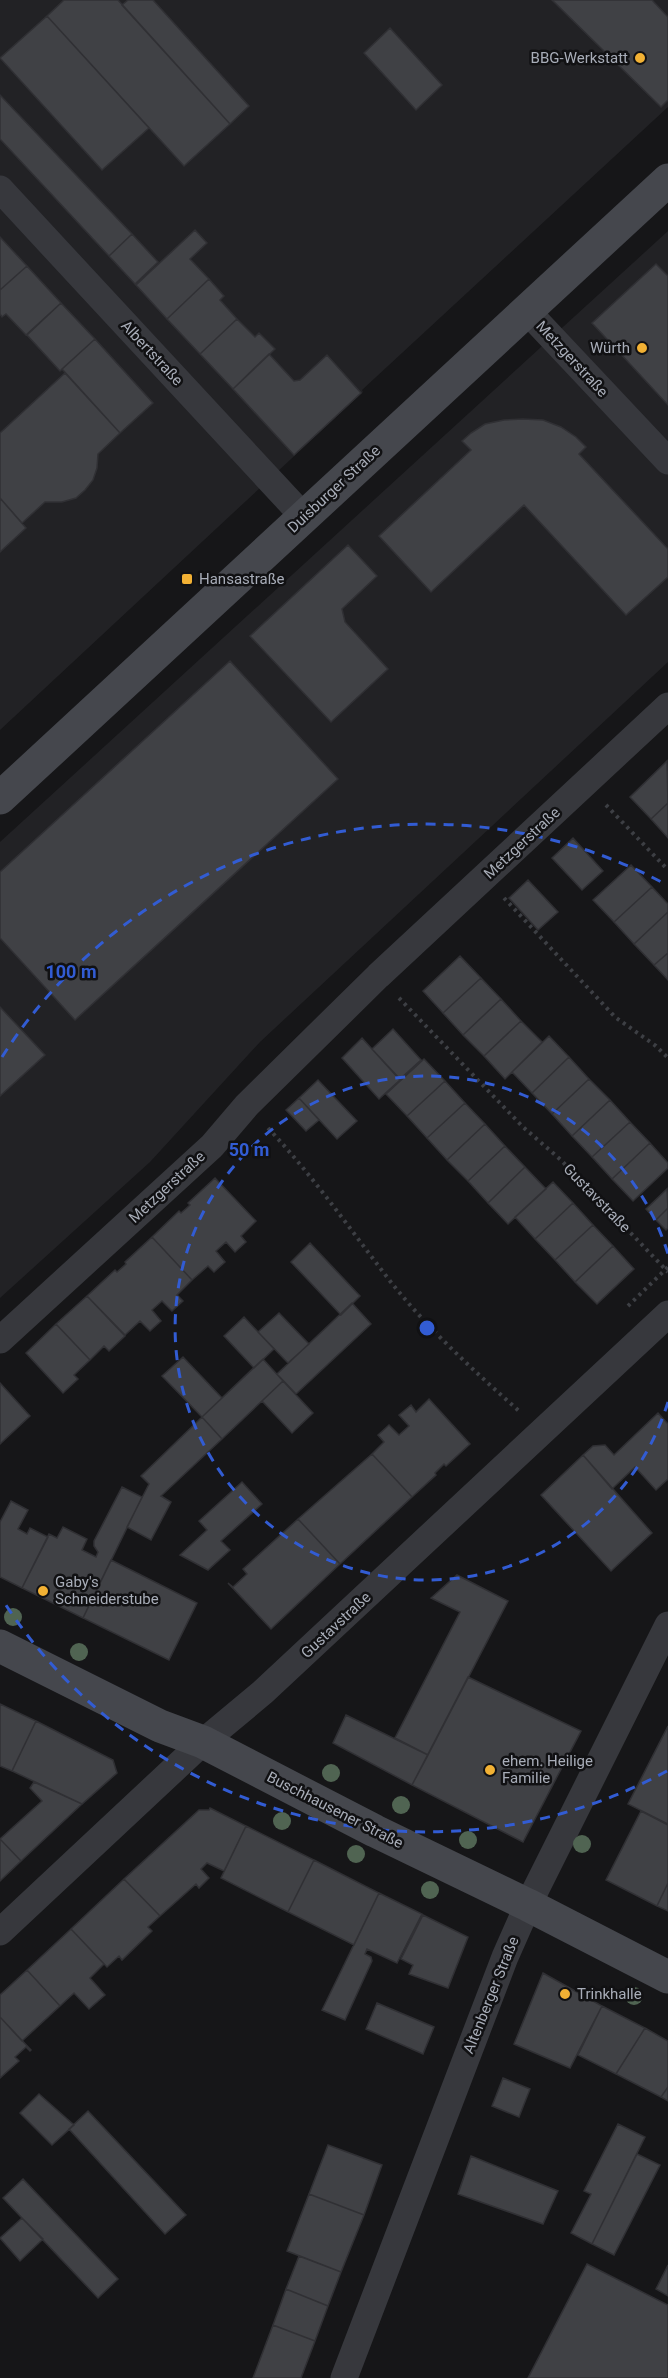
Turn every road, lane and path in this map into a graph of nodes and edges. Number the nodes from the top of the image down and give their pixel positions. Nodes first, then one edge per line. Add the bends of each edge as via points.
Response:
1 (668, 180) edge
2 (0, 189) edge
3 (525, 310) junction
4 (668, 461) edge
5 (304, 517) junction
6 (668, 706) edge
7 (585, 783) junction
8 (0, 798) edge
9 (668, 870) edge
10 (486, 877) junction
11 (378, 976) junction
12 (668, 1059) edge
13 (247, 1105) junction
14 (668, 1272) edge
15 (668, 1314) edge
16 (0, 1340) edge
17 (544, 1431) junction
18 (668, 1625) edge
19 (0, 1646) edge
20 (203, 1742) junction
21 (528, 1905) junction
22 (0, 1932) edge
23 (668, 1977) edge
24 (344, 2378) edge

1 - 3 main road, Duisburger Straße
2 - 5 street, Albertstraße
3 - 4 street, Metzgerstraße
3 - 5 main road, Duisburger Straße
5 - 8 main road, Duisburger Straße
6 - 7 street, Metzgerstraße
7 - 9 path
7 - 10 street, Metzgerstraße
10 - 11 street, Metzgerstraße
10 - 12 path via 615,1017
11 - 13 street, Metzgerstraße
11 - 14 path, Gustavstraße
13 - 16 street, Metzgerstraße via 212,1146
13 - 17 path via 334,1205 392,1283 460,1358
15 - 17 street, Gustavstraße
17 - 20 street, Gustavstraße via 263,1692
18 - 21 street, Altenberger Straße
19 - 20 main road, Buschhausener Straße via 160,1726
20 - 21 main road, Buschhausener Straße
20 - 22 street, Gustavstraße
21 - 23 main road, Buschhausener Straße
21 - 24 street, Altenberger Straße

